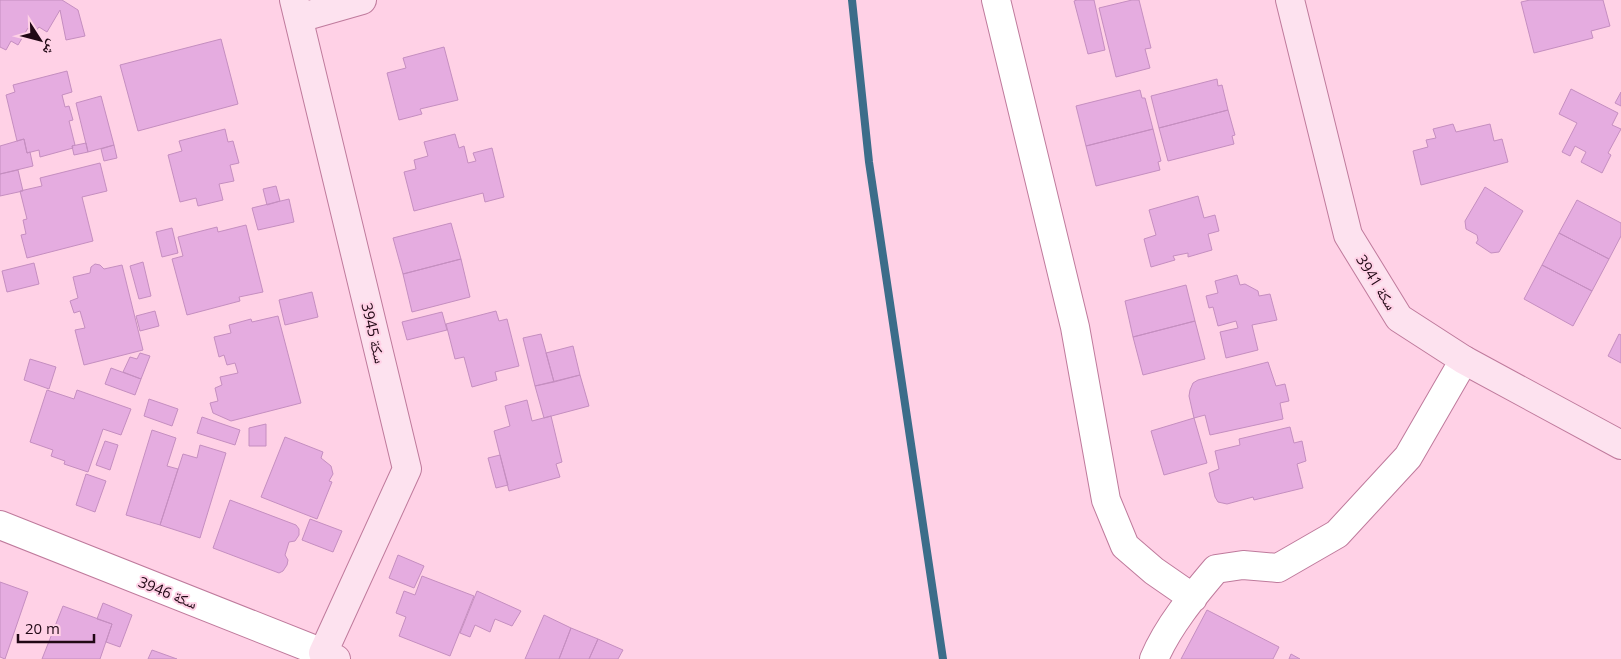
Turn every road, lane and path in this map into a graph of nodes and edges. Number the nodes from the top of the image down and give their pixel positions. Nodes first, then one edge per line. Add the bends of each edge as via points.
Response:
1 (362, 0) edge
2 (996, 0) edge
3 (1290, 0) edge
4 (296, 9) edge
5 (1464, 360) junction
6 (1621, 445) edge
7 (0, 525) edge
8 (1193, 598) junction
9 (330, 656) edge
10 (1154, 659) edge

1 - 4 street
2 - 8 street via 1075,327 1106,500 1125,546
3 - 5 street, سكة 3941 via 1348,235 1399,318
4 - 9 street, سكة 3945 via 407,468
5 - 6 street, سكة 3941
5 - 8 street via 1408,457 1337,534 1278,568 1243,565 1216,569
7 - 9 street, سكة 3946
8 - 10 street via 1161,642

